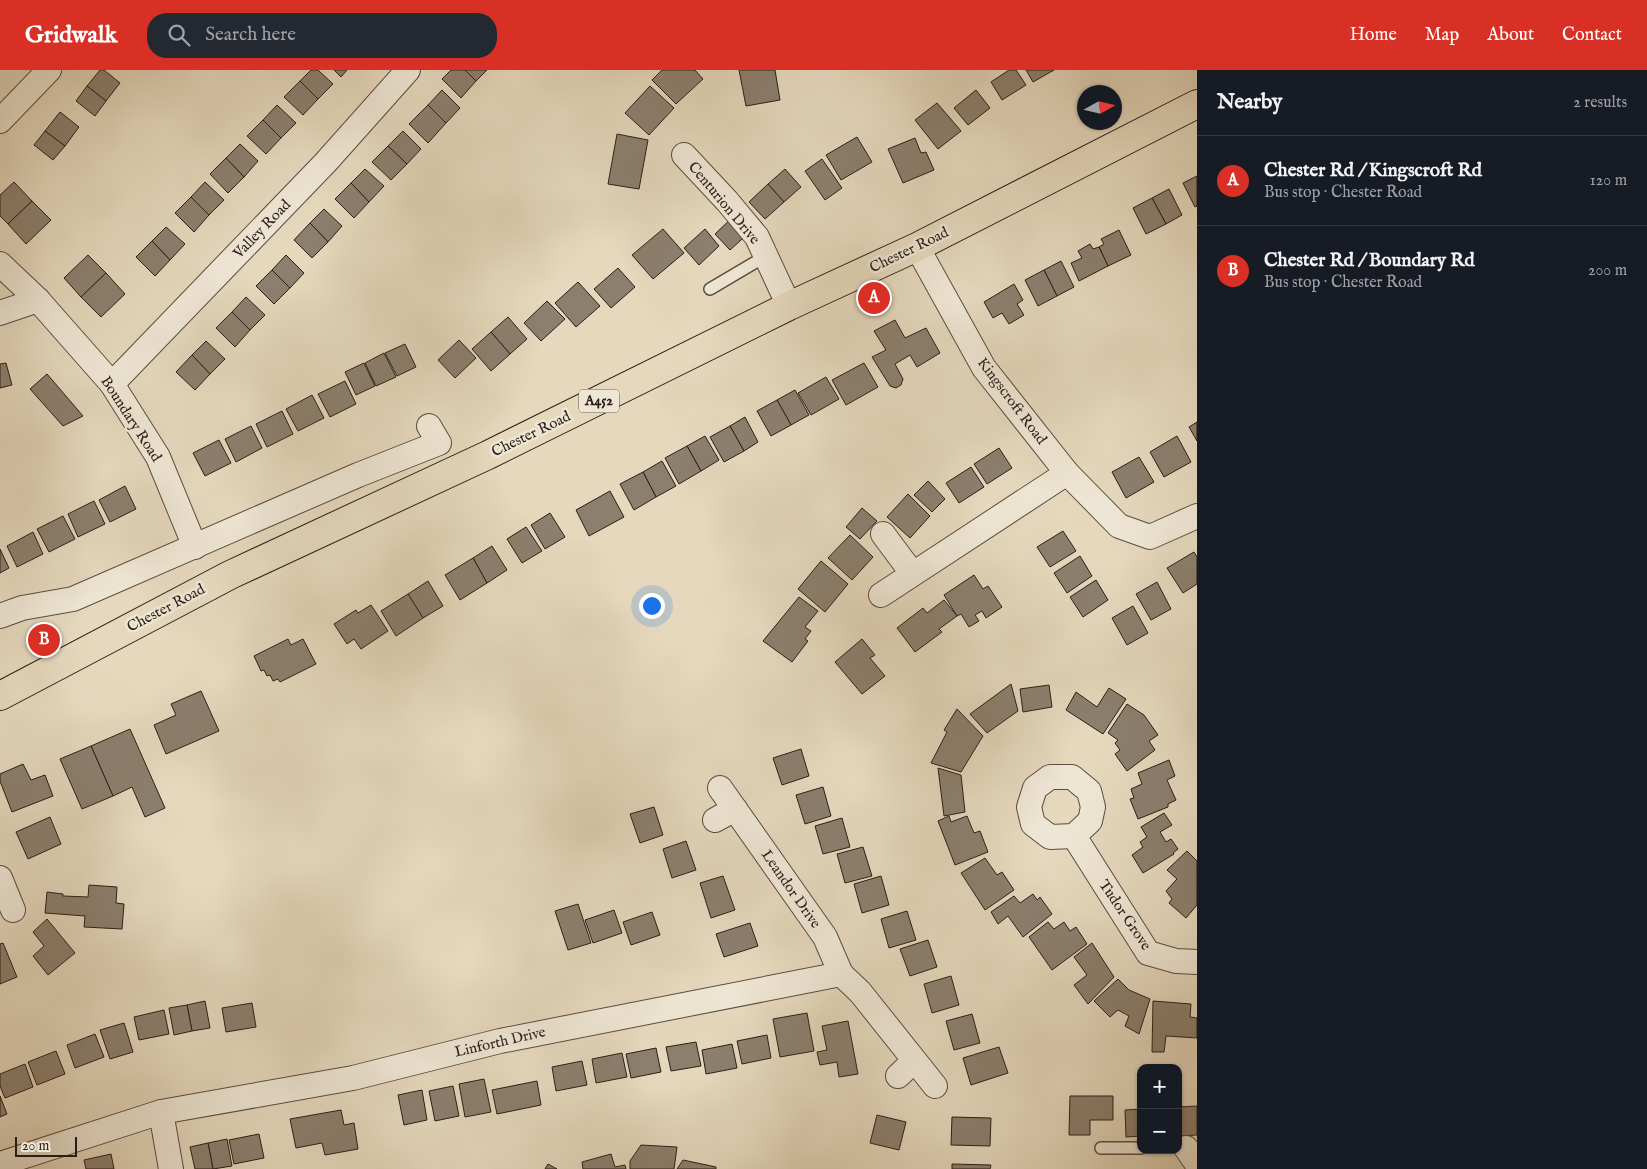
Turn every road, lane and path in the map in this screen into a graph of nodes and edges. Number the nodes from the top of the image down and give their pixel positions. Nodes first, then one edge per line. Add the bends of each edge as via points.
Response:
1 (49, 70) edge
2 (408, 70) edge
3 (1197, 104) edge
4 (0, 121) edge
5 (684, 155) dead end
6 (917, 247) junction
7 (766, 256) junction
8 (0, 264) edge
9 (710, 288) dead end
10 (38, 300) junction
11 (790, 306) junction
12 (0, 312) edge
13 (112, 384) junction
14 (429, 426) dead end
15 (1067, 473) junction
16 (1197, 516) edge
17 (883, 534) dead end
18 (194, 547) junction
19 (912, 573) junction
20 (881, 595) dead end
21 (0, 616) edge
22 (0, 696) edge
23 (720, 788) dead end
24 (1074, 836) dead end
25 (1197, 962) edge
26 (841, 974) junction
27 (935, 1086) dead end
28 (161, 1112) junction
29 (1101, 1148) dead end
30 (1137, 1148) edge
31 (0, 1164) edge
32 (171, 1169) edge

1 - 4 street
2 - 13 street, Valley Road via 326,162
3 - 6 highway, Chester Road / A452
5 - 7 street, Centurion Drive via 757,237
6 - 11 highway, Chester Road / A452
6 - 15 street, Kingscroft Road via 984,368
7 - 9 lane
7 - 11 street, Centurion Drive
8 - 10 street, Boundary Road
10 - 12 street
10 - 13 street, Boundary Road
11 - 22 highway, Chester Road / A452 via 488,455 230,575
13 - 18 street, Boundary Road via 158,457
14 - 18 street via 438,443
15 - 16 street, Kingscroft Road via 1119,526 1150,537
15 - 19 street
17 - 19 street
18 - 21 street via 73,599 22,608
19 - 20 street
23 - 26 street, Leandor Drive via 725,814 825,937
24 - 25 street, Tudor Grove via 1148,953 1176,961
26 - 27 street via 860,992 906,1069
26 - 28 street, Linforth Drive via 500,1041 354,1078
28 - 31 street, Linforth Drive
28 - 32 street
29 - 30 lane

